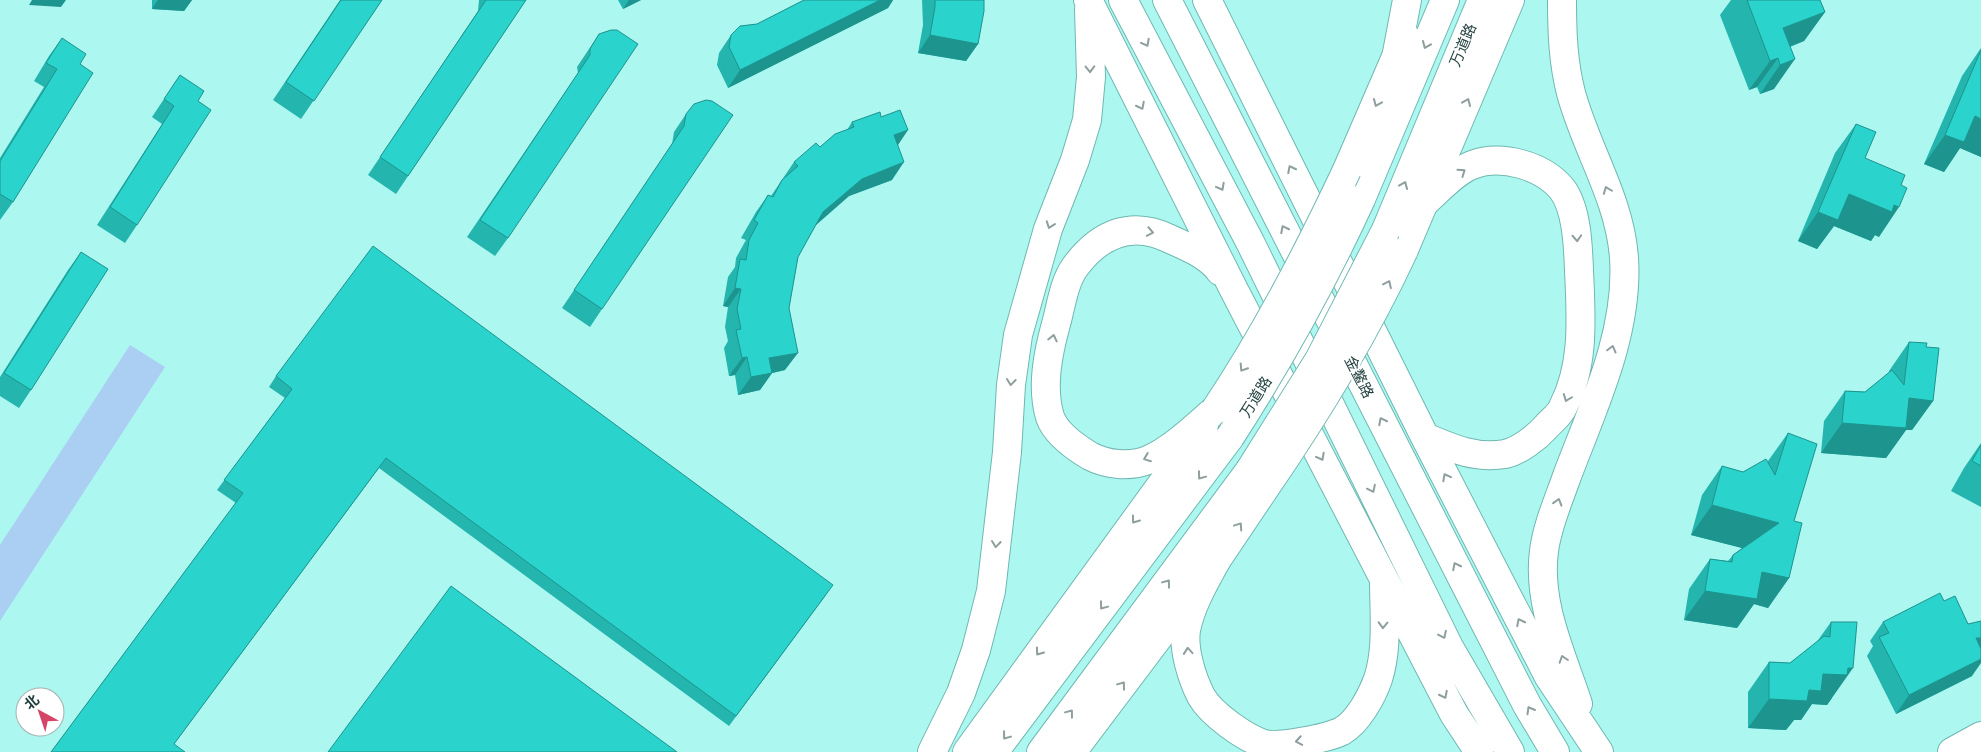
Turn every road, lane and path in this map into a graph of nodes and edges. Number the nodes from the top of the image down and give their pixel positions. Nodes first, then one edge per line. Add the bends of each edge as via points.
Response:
1 (1123, 0) edge
2 (1167, 0) edge
3 (1207, 0) edge
4 (1219, 0) edge
5 (1407, 0) edge
6 (1420, 0) edge
7 (1445, 0) edge
8 (1482, 0) edge
9 (1510, 0) edge
10 (1562, 0) edge
11 (1088, 1) edge
12 (1233, 55) junction
13 (1396, 58) junction
14 (1424, 203) junction
15 (1234, 290) junction
16 (1215, 410) junction
17 (1425, 437) junction
18 (1257, 480) junction
19 (1216, 561) junction
20 (1384, 576) junction
21 (1981, 736) edge
22 (1594, 746) edge
23 (932, 752) edge
24 (967, 752) edge
25 (994, 752) edge
26 (1041, 752) edge
27 (1072, 752) edge
28 (1479, 752) edge
29 (1510, 752) edge
30 (1555, 752) edge
31 (1952, 752) edge

1 -> 29 main road via 1250,242 1449,647
30 -> 2 main road, 金鳌路 via 1507,665
3 - 12 main road
4 - 12 main road
5 - 13 main road
6 - 13 main road
7 -> 25 main road, 万道路, bridge via 1333,259 1268,378 1230,438
18 -> 8 main road, 万道路, bridge via 1386,230
14 -> 9 main road
22 -> 10 main road via 1544,599 1544,551 1559,498 1606,371 1620,316 1624,259 1616,213 1572,95 1562,51
11 -> 15 main road
11 -> 23 main road via 1090,77 1087,120 1048,229 1018,336 1010,385 1007,452 991,591 961,693
17 -> 12 main road
13 -> 16 main road, bridge via 1313,242 1249,360
14 -> 17 main road via 1471,166 1493,162 1520,163 1543,173 1562,190 1577,226 1582,330 1576,373 1563,409 1536,437 1507,454 1479,456 1460,452
18 -> 14 main road, bridge via 1341,371 1385,290
16 -> 15 main road via 1148,460 1125,465 1099,461 1071,444 1051,419 1045,391 1052,340 1074,268 1108,237 1132,228 1159,233 1197,252 1216,266
15 -> 20 main road
16 -> 24 main road
22 -> 17 main road via 1549,677
19 -> 18 main road
26 -> 18 main road, 万道路
20 -> 19 main road via 1382,660 1378,679 1359,714 1342,731 1294,742 1266,744 1245,736 1202,697 1188,661 1186,632 1192,609
27 -> 19 main road
20 -> 28 main road via 1454,714
21 - 31 main road

